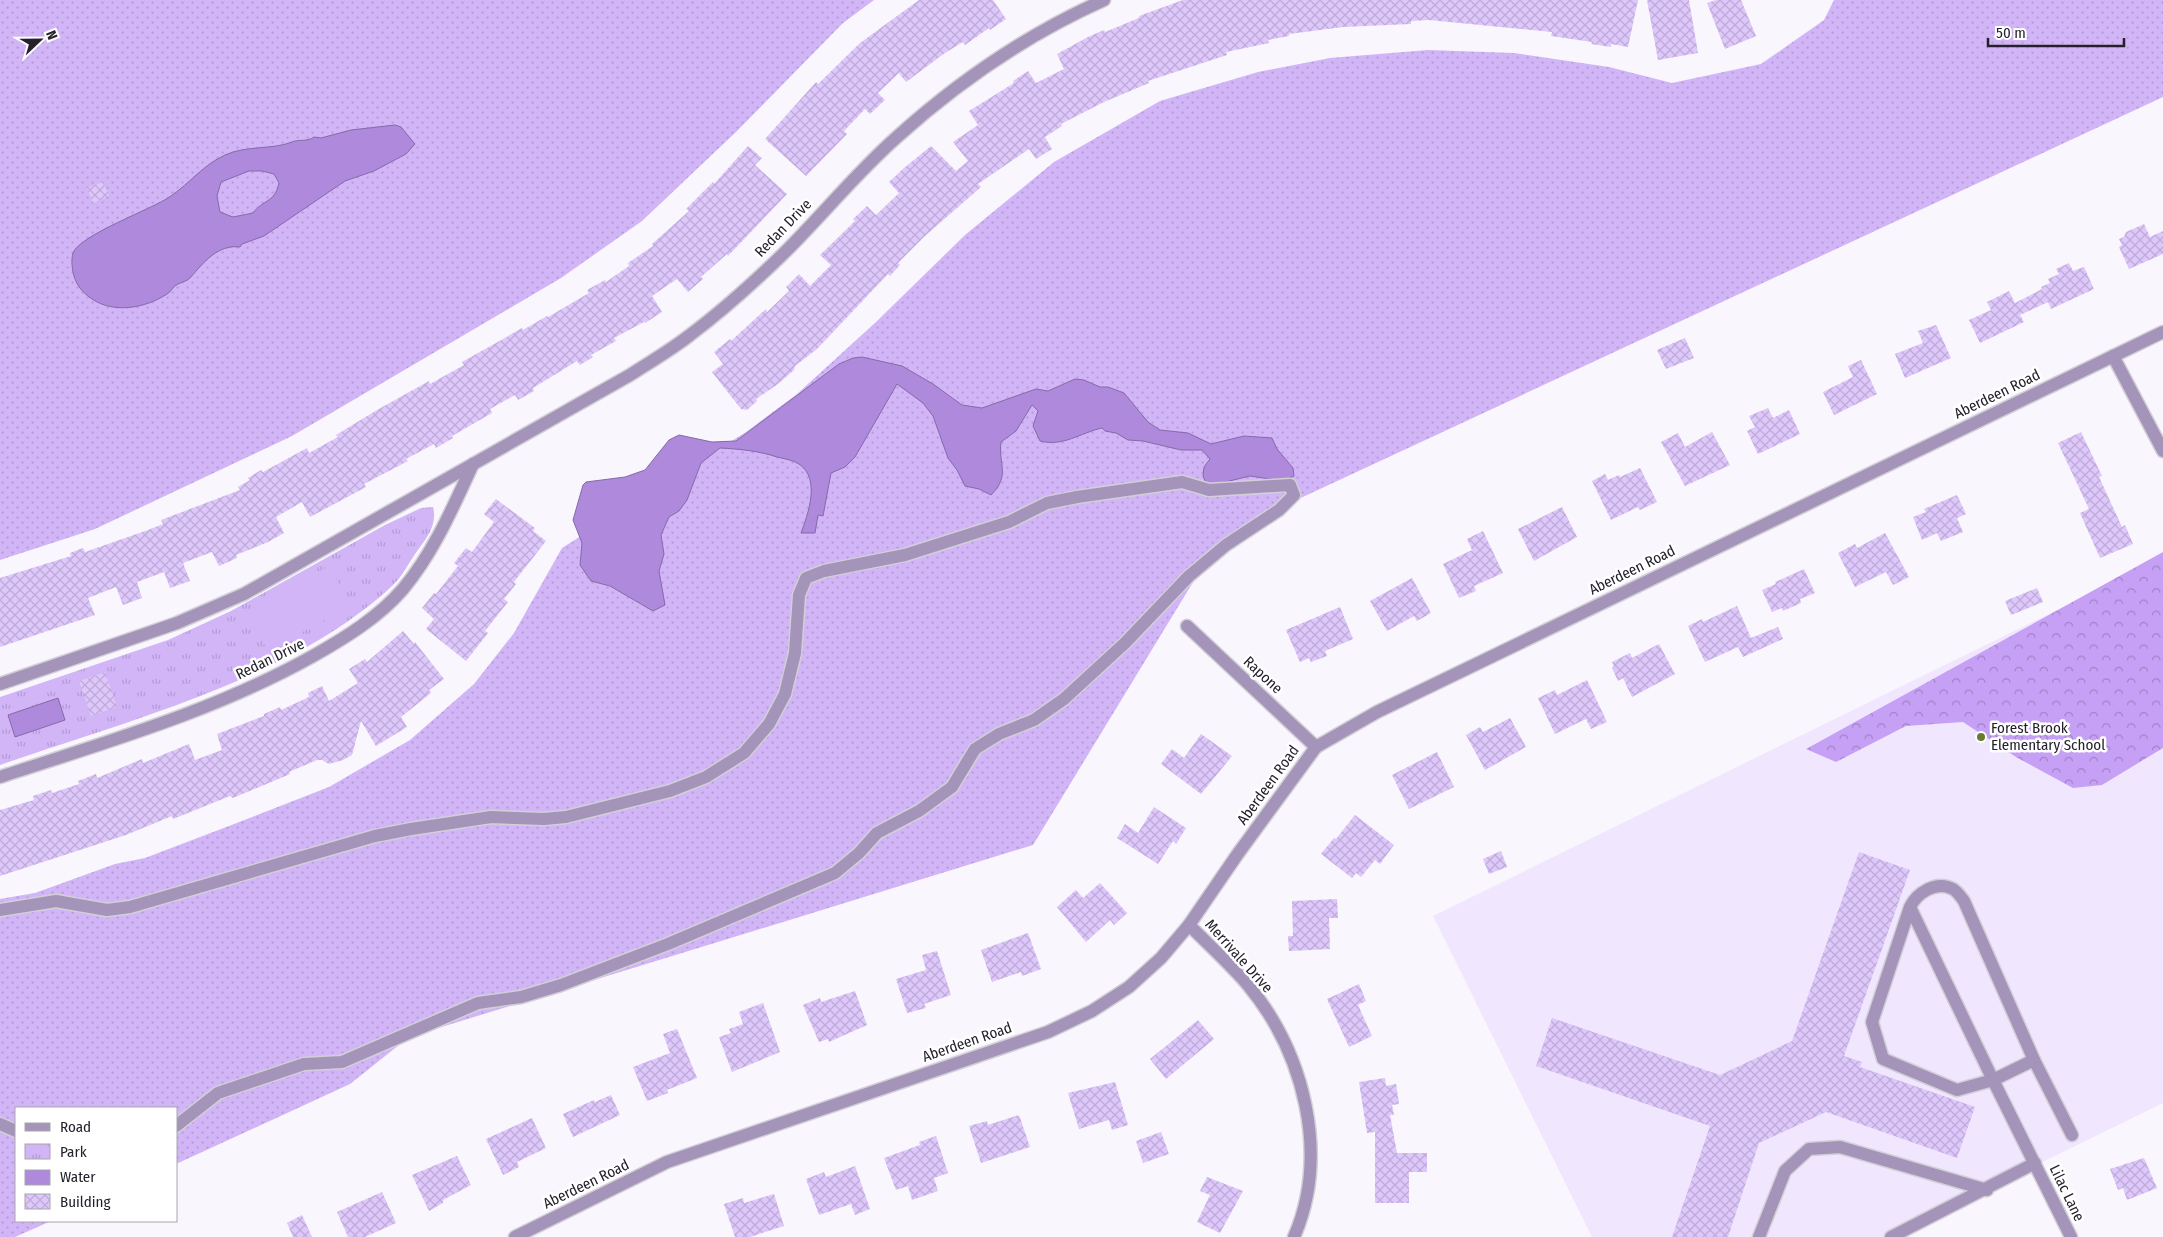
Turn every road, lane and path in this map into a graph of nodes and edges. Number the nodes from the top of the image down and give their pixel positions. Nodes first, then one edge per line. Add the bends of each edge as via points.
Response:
1 (1104, 0) edge
2 (2163, 332) edge
3 (2113, 356) junction
4 (2163, 451) edge
5 (473, 464) junction
6 (1187, 626) dead end
7 (0, 684) edge
8 (1316, 747) junction
9 (0, 777) edge
10 (1910, 908) junction
11 (0, 910) edge
12 (1189, 925) junction
13 (2034, 1060) junction
14 (1993, 1080) junction
15 (0, 1124) edge
16 (178, 1124) edge
17 (15, 1131) edge
18 (2072, 1135) dead end
19 (2035, 1164) junction
20 (1986, 1190) junction
21 (515, 1237) edge
22 (1294, 1237) edge
23 (1759, 1237) edge
24 (1891, 1237) edge
25 (2071, 1237) edge

1 - 5 street, Redan Drive via 1023,42 937,103 865,167 775,261 689,336 591,398
2 - 3 street, Aberdeen Road
3 - 4 street
3 - 8 street, Aberdeen Road via 1377,712
5 - 7 street, Redan Drive via 211,610
5 - 9 street, Redan Drive via 424,562 402,590 357,630 293,667 215,703
6 - 8 street, Rapone
8 - 12 street, Aberdeen Road
10 - 13 street via 1915,897 1937,886 1953,889 1964,901
10 - 14 street, Lilac Lane
10 - 14 street via 1872,1022 1883,1059 1957,1090
11 - 16 street via 56,901 107,910 130,907 410,829 491,817 566,817 670,791 706,777 744,753 768,724 785,694 795,653 799,595 806,578 824,571 905,555 1009,522 1047,504 1077,497 1182,482 1209,490 1290,485 1294,495 1279,510 1226,545 1189,576 1143,626 1064,700 1034,720 999,734 975,749 952,787 919,811 877,833 835,873 668,944 561,985 521,998 478,1003 342,1062 304,1064 218,1093
12 - 21 street, Aberdeen Road via 1161,958 1129,987 1092,1011 1048,1032 667,1162
12 - 22 street, Merrivale Drive via 1247,984 1272,1018 1291,1055 1302,1088 1311,1156 1310,1184
13 - 14 street
13 - 18 street
14 - 19 street, Lilac Lane
15 - 17 street
19 - 20 street
19 - 25 street, Lilac Lane
20 - 23 street via 1840,1147 1809,1149 1785,1171
20 - 24 street

